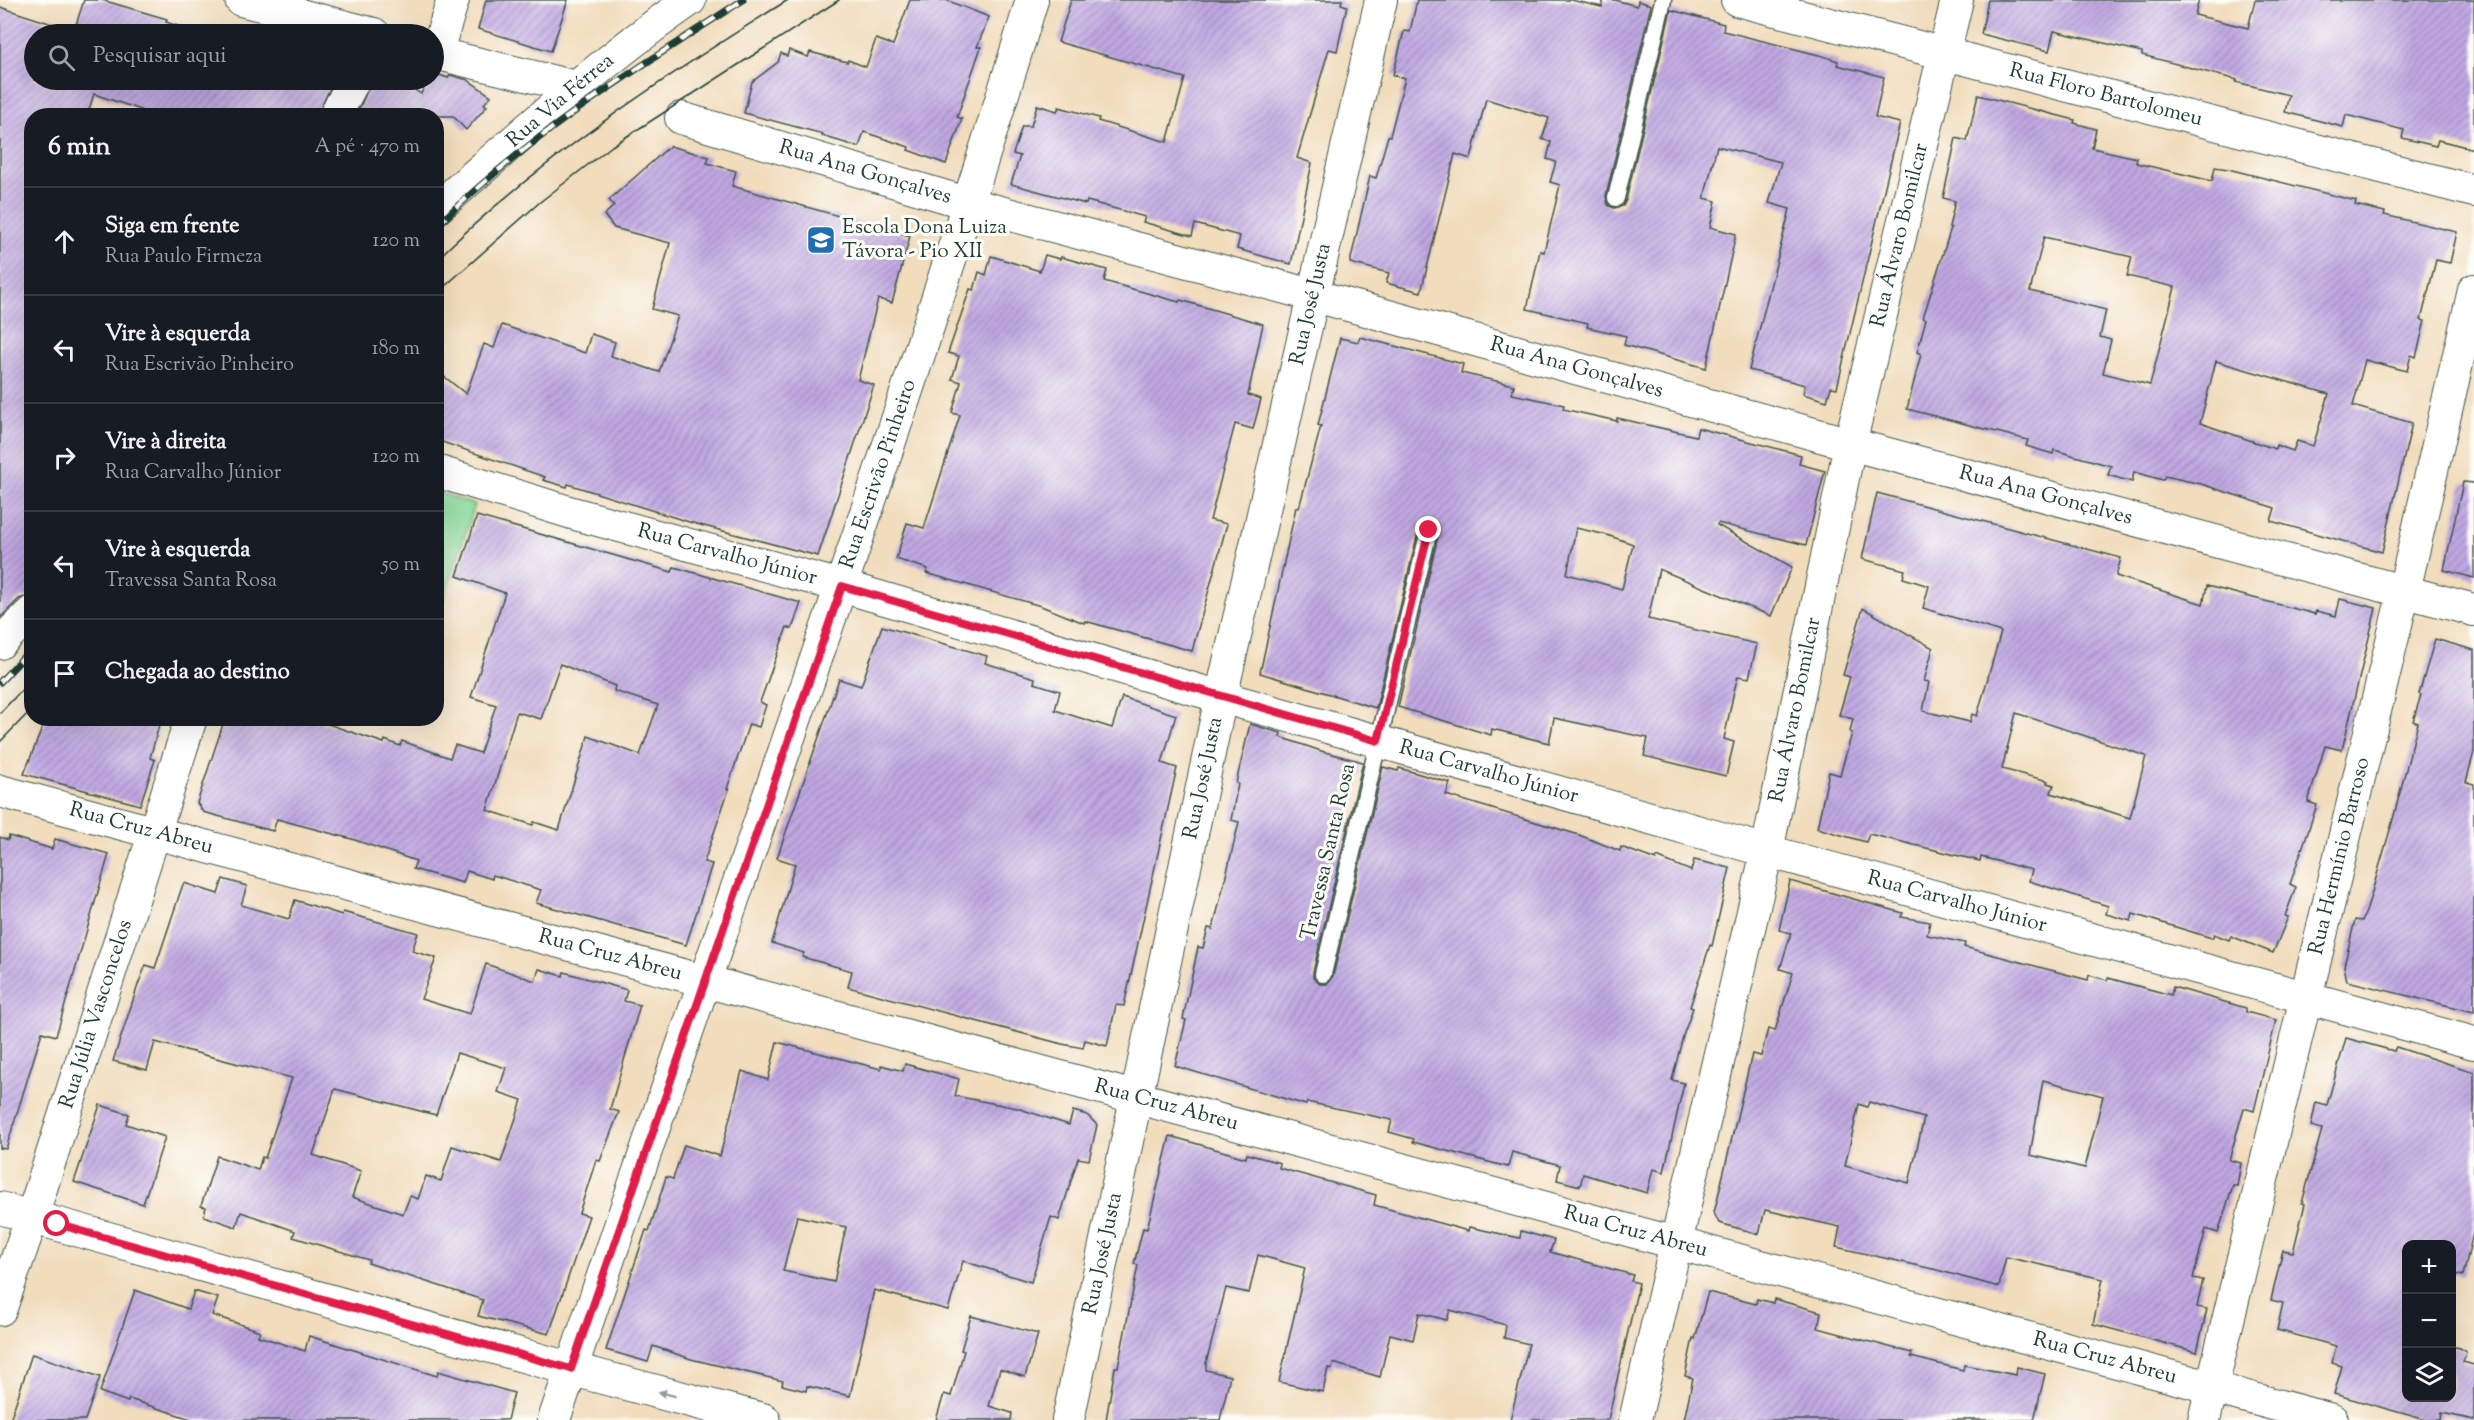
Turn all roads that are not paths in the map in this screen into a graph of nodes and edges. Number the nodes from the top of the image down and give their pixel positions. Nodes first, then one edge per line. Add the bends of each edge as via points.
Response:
1 (242, 0) edge
2 (453, 0) edge
3 (690, 0) edge
4 (1032, 0) edge
5 (1381, 0) edge
6 (1663, 0) edge
7 (1737, 0) edge
8 (1957, 0) edge
9 (335, 24) edge
10 (444, 26) edge
11 (1945, 53) junction
12 (444, 55) edge
13 (576, 87) junction
14 (349, 90) edge
15 (339, 108) edge
16 (681, 118) dead end
17 (2474, 191) edge
18 (1616, 198) dead end
19 (444, 202) edge
20 (970, 204) junction
21 (2474, 290) edge
22 (1312, 296) junction
23 (1850, 444) junction
24 (444, 473) edge
25 (1429, 530) dead end
26 (842, 586) junction
27 (2404, 591) junction
28 (2474, 610) edge
29 (24, 620) edge
30 (0, 643) edge
31 (1221, 697) junction
32 (188, 726) edge
33 (1378, 741) junction
34 (0, 791) edge
35 (155, 832) junction
36 (1767, 851) junction
37 (1323, 974) dead end
38 (704, 980) junction
39 (2306, 997) junction
40 (2474, 1043) edge
41 (1135, 1096) junction
42 (0, 1208) edge
43 (32, 1217) junction
44 (1676, 1242) junction
45 (0, 1309) edge
46 (571, 1369) junction
47 (2211, 1387) junction
48 (554, 1420) edge
49 (764, 1420) edge
50 (1068, 1420) edge
51 (1635, 1420) edge
52 (2204, 1420) edge
53 (2332, 1420) edge

1 - 9 street
2 - 10 street
3 - 13 street, Rua Via Férrea
4 - 20 street, Rua Escrivão Pinheiro
5 - 22 street, Rua José Justa
6 - 18 lane
7 - 11 street, Rua Floro Bartolomeu
8 - 11 street, Rua Álvaro Bomilcar
11 - 17 street, Rua Floro Bartolomeu
11 - 23 street, Rua Álvaro Bomilcar
12 - 13 street
13 - 19 street, Rua Via Férrea
14 - 15 street
16 - 20 street, Rua Ana Gonçalves
20 - 22 street, Rua Ana Gonçalves
20 - 26 street, Rua Escrivão Pinheiro
21 - 27 street, Rua Hermínio Barroso
22 - 23 street, Rua Ana Gonçalves
22 - 31 street, Rua José Justa
23 - 27 street, Rua Ana Gonçalves
23 - 36 street, Rua Álvaro Bomilcar
24 - 26 street, Rua Carvalho Júnior via 572,513
25 - 33 lane, Travessa Santa Rosa
26 - 31 street, Rua Carvalho Júnior
26 - 38 street, Rua Escrivão Pinheiro
27 - 28 street, Rua Ana Gonçalves
27 - 39 street, Rua Hermínio Barroso
29 - 30 street
31 - 33 street, Rua Carvalho Júnior
31 - 41 street, Rua José Justa
32 - 35 street, Rua Júlia Vasconcelos
33 - 36 street, Rua Carvalho Júnior
33 - 37 lane, Travessa Santa Rosa
34 - 35 street, Rua Cruz Abreu
35 - 38 street, Rua Cruz Abreu
35 - 43 street, Rua Júlia Vasconcelos
36 - 39 street, Rua Carvalho Júnior
36 - 44 street, Rua Álvaro Bomilcar
38 - 41 street, Rua Cruz Abreu
38 - 46 street, Rua Escrivão Pinheiro
39 - 40 street, Rua Carvalho Júnior
39 - 47 street, Rua Hermínio Barroso
41 - 44 street, Rua Cruz Abreu
41 - 50 street, Rua José Justa
42 - 43 street
43 - 45 street, Rua Júlia Vasconcelos
43 - 46 street
44 - 47 street, Rua Cruz Abreu
44 - 51 street, Rua Álvaro Bomilcar
46 - 48 street, Rua Escrivão Pinheiro
49 -> 46 street
47 - 52 street, Rua Hermínio Barroso
47 - 53 street, Rua Cruz Abreu

